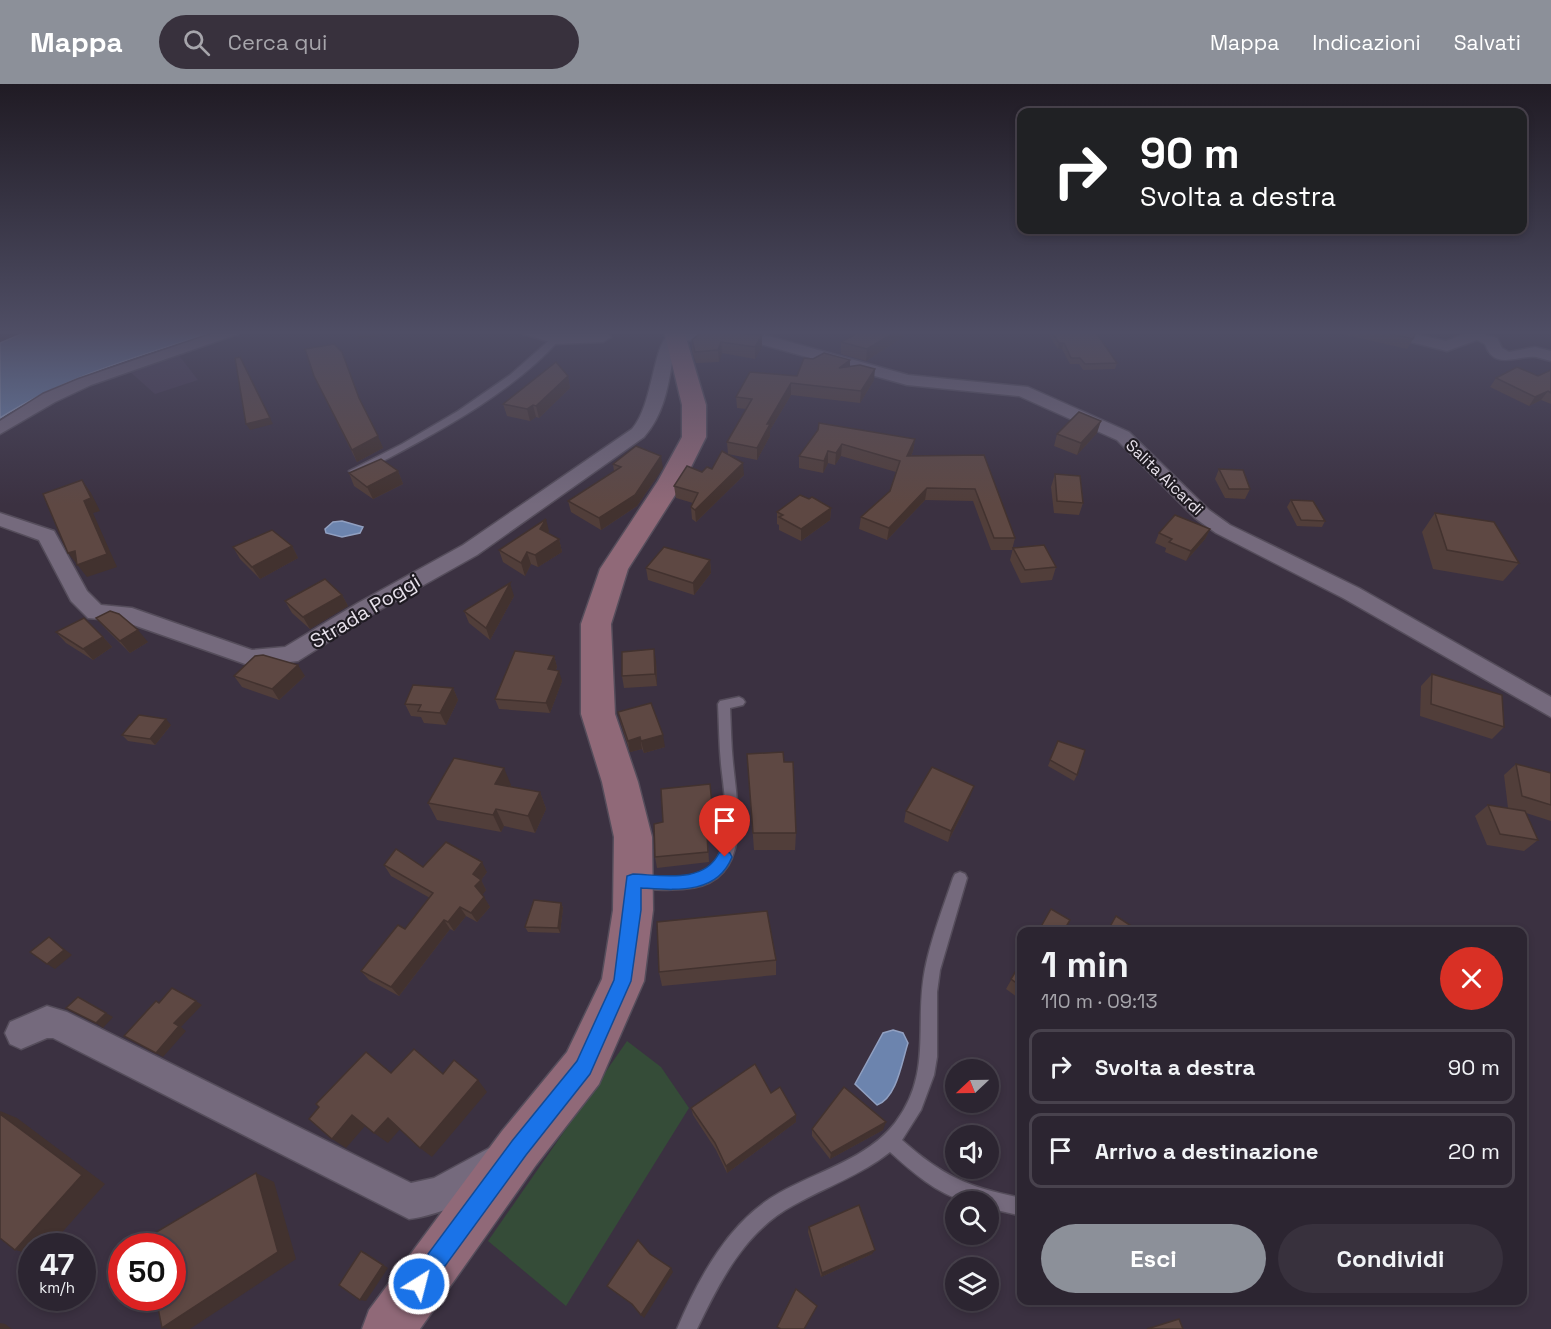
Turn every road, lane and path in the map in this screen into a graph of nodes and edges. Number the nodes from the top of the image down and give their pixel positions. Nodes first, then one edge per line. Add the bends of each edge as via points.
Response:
1 (69, 389) edge
2 (491, 389) edge
3 (658, 389) edge
4 (690, 389) edge
5 (992, 389) edge
6 (0, 429) edge
7 (354, 471) edge
8 (0, 519) edge
9 (739, 702) dead end
10 (1551, 708) edge
11 (960, 878) dead end
12 (633, 881) junction
13 (21, 1033) dead end
14 (890, 1141) junction
15 (519, 1148) junction
16 (1017, 1206) edge
17 (388, 1329) edge
18 (687, 1329) edge

1 - 6 street
2 - 7 lane via 391,455
3 - 8 street, Strada Poggi via 652,414 638,433 471,550 290,655 252,658 133,615 96,613 79,596 47,536
4 - 12 main road via 694,437 671,481 614,569 596,624 598,714 628,810 633,837
5 - 10 street, Salita Aicardi via 1022,391 1123,436 1202,514 1223,529 1351,593
9 - 12 lane via 724,704 733,799 730,841 721,867 713,875 691,882
11 - 14 lane via 933,968 929,1059 918,1095 901,1129
12 - 15 main road via 623,981 583,1068
13 - 15 street via 47,1022 56,1023 409,1201 446,1191
14 - 16 lane via 936,1180 961,1192
14 - 18 lane via 769,1210 730,1250 709,1282
15 - 17 main road

